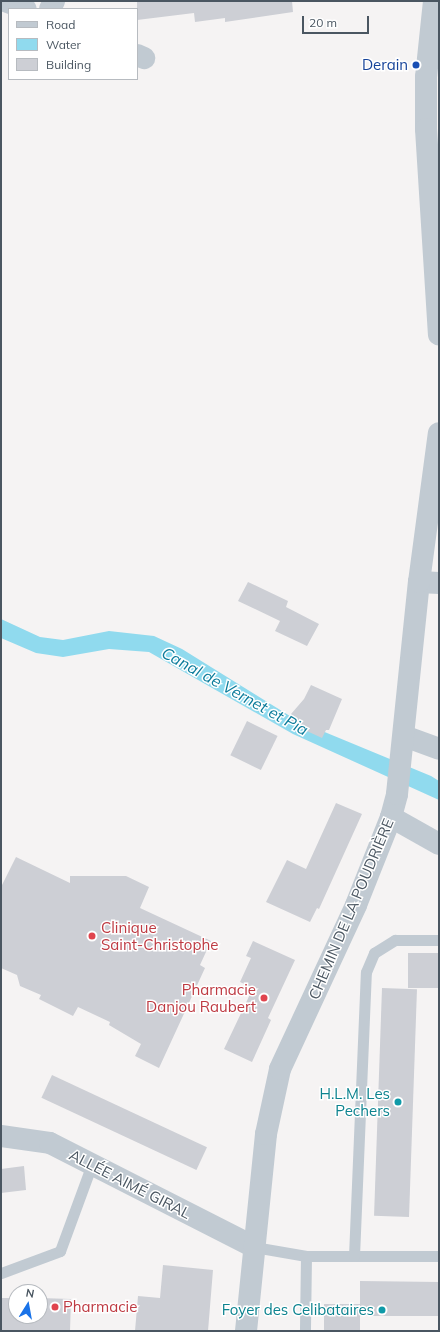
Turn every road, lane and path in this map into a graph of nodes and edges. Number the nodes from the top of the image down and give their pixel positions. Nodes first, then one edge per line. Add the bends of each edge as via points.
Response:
1 (5, 1) edge
2 (434, 1) edge
3 (23, 8) edge
4 (432, 128) edge
5 (439, 335) edge
6 (439, 433) edge
7 (429, 582) edge
8 (404, 736) junction
9 (439, 749) edge
10 (391, 817) junction
11 (439, 844) edge
12 (439, 940) edge
13 (1, 1136) edge
14 (92, 1164) junction
15 (254, 1247) junction
16 (306, 1256) junction
17 (354, 1256) junction
18 (439, 1256) edge
19 (1, 1273) edge
20 (246, 1331) edge
21 (305, 1331) edge

1 - 3 street
2 - 4 street via 426,77
4 - 5 street
6 - 7 street, CHEMIN DE LA POUDRIÈRE
7 - 8 street, CHEMIN DE LA POUDRIÈRE
8 - 9 street
8 - 10 street, CHEMIN DE LA POUDRIÈRE
10 - 11 street
10 - 15 street, CHEMIN DE LA POUDRIÈRE via 356,905 280,1069 266,1134
12 - 17 lane via 395,940 374,953 366,972
13 - 14 street, ALLÉE AIMÉ GIRAL via 50,1143
14 - 15 street, ALLÉE AIMÉ GIRAL
14 - 19 lane via 60,1251
15 - 16 lane
15 - 20 street, CHEMIN DE LA POUDRIÈRE
16 - 17 lane
16 - 21 lane
17 - 18 lane

